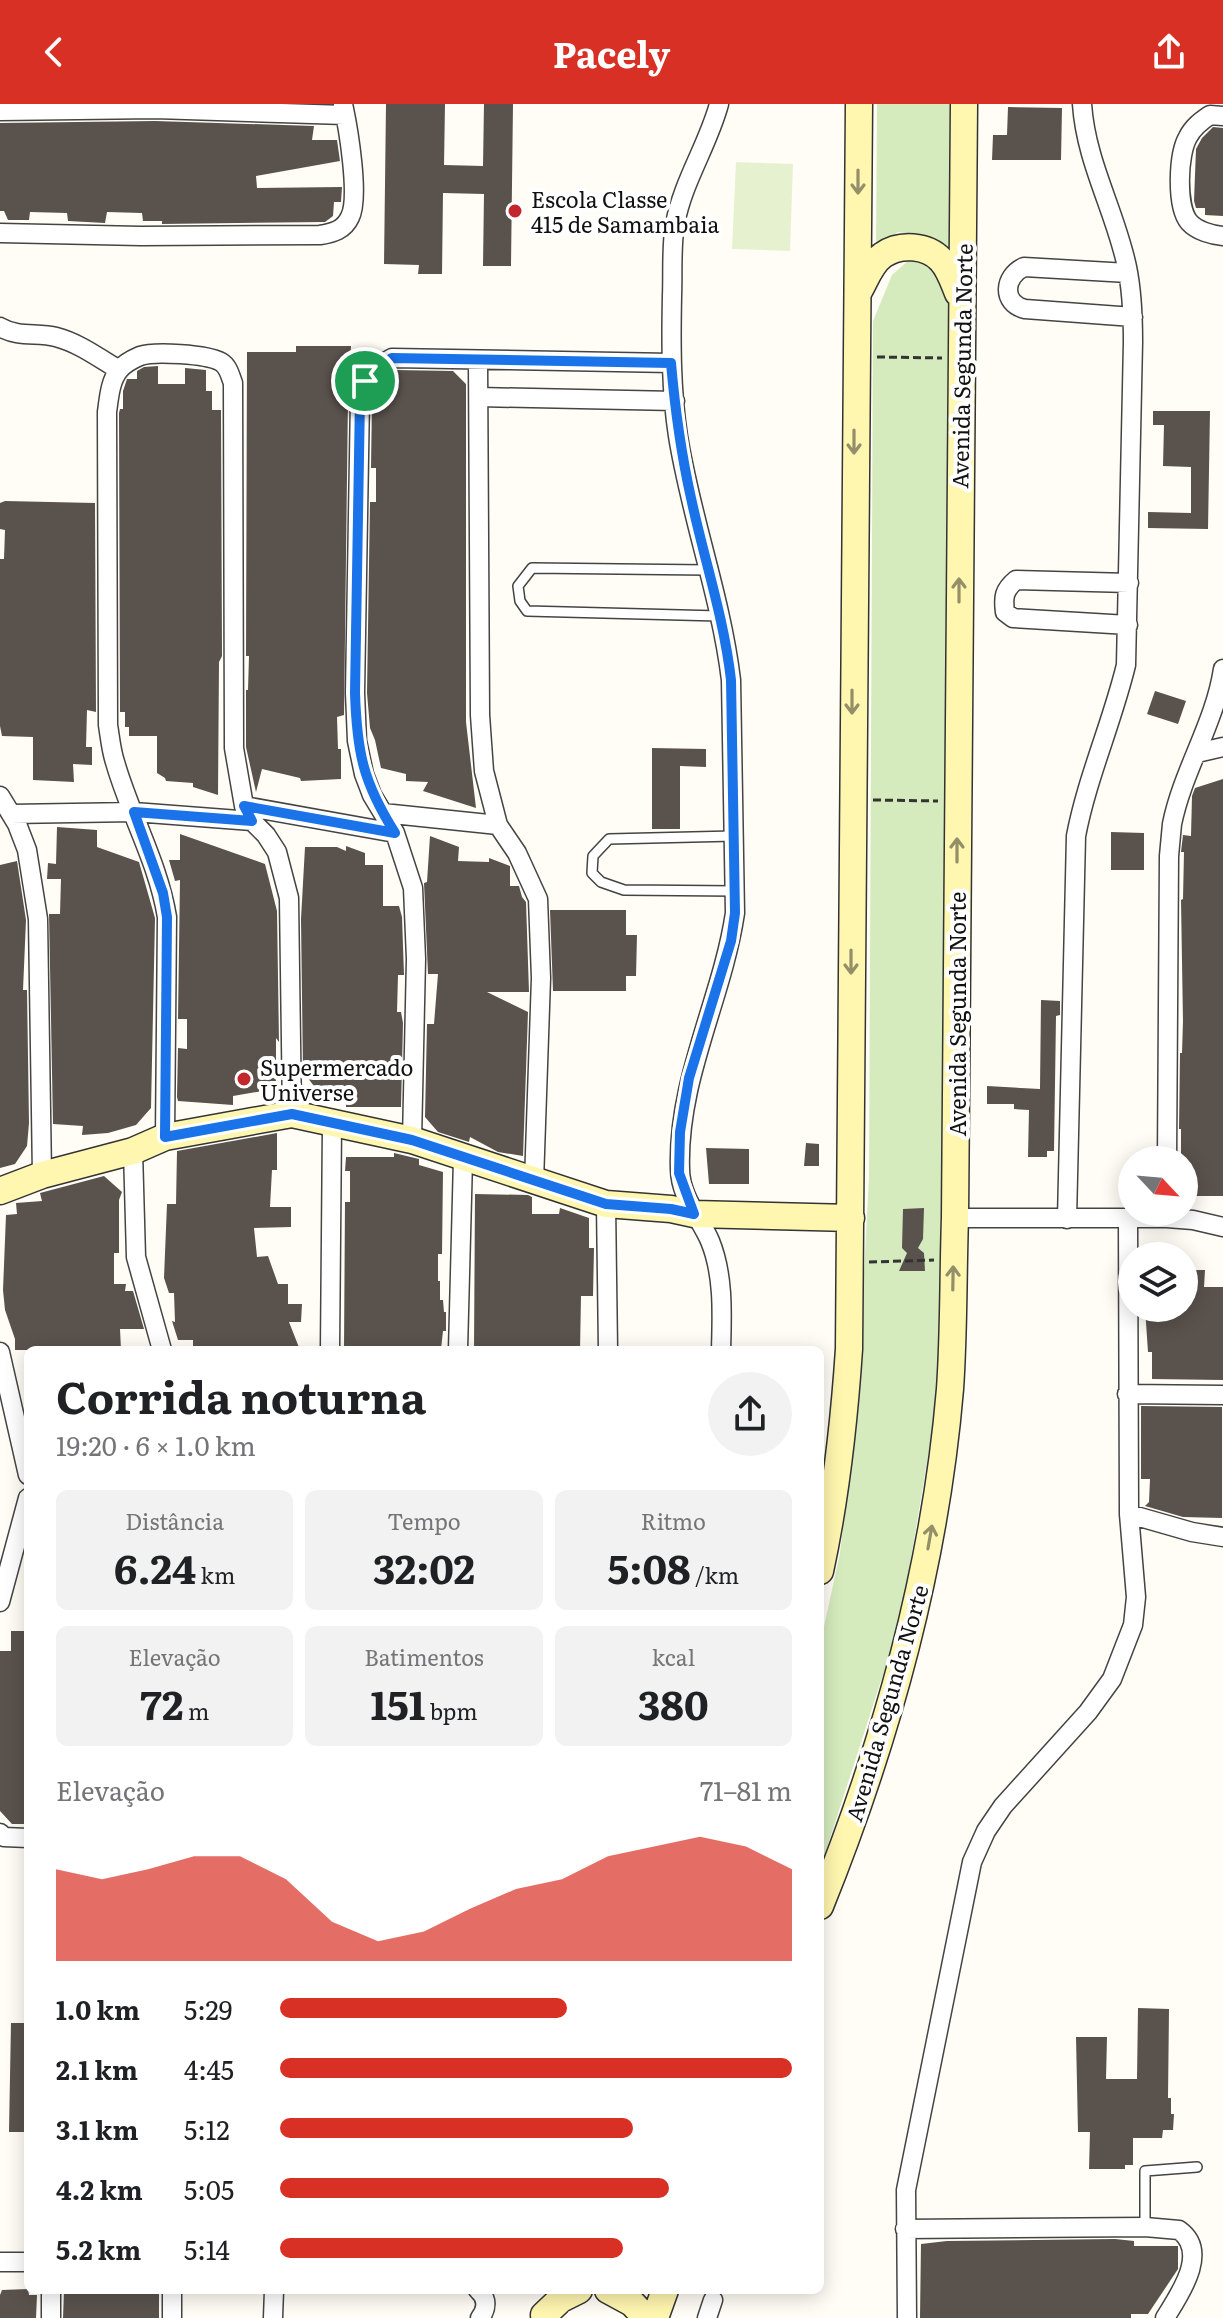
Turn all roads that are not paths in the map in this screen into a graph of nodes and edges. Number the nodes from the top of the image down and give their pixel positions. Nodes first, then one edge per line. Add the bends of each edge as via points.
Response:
1 (719, 104) edge
2 (859, 104) edge
3 (964, 104) edge
4 (1082, 104) edge
5 (344, 110) edge
6 (0, 111) edge
7 (1223, 116) edge
8 (0, 233) edge
9 (1223, 236) edge
10 (1128, 273) junction
11 (857, 294) junction
12 (962, 304) junction
13 (1133, 317) junction
14 (0, 327) edge
15 (478, 362) junction
16 (671, 363) junction
17 (119, 370) junction
18 (479, 397) junction
19 (675, 401) junction
20 (707, 570) junction
21 (1129, 583) junction
22 (719, 616) junction
23 (1128, 625) junction
24 (1223, 669) edge
25 (1223, 747) edge
26 (1197, 753) junction
27 (0, 796) edge
28 (134, 812) junction
29 (383, 813) junction
30 (248, 814) junction
31 (9, 820) edge
32 (498, 825) junction
33 (395, 833) junction
34 (734, 836) junction
35 (735, 891) junction
36 (292, 1114) junction
37 (332, 1124) junction
38 (165, 1137) junction
39 (412, 1140) junction
40 (1167, 1146) edge
41 (133, 1151) junction
42 (463, 1159) junction
43 (42, 1175) junction
44 (534, 1182) junction
45 (0, 1191) edge
46 (606, 1204) junction
47 (694, 1214) junction
48 (851, 1218) junction
49 (955, 1218) junction
50 (1067, 1219) junction
51 (1118, 1219) edge
52 (1198, 1221) edge
53 (1128, 1226) edge
54 (1223, 1227) edge
55 (161, 1346) edge
56 (330, 1346) edge
57 (458, 1346) edge
58 (608, 1346) edge
59 (721, 1346) edge
60 (0, 1352) edge
61 (1127, 1394) junction
62 (1223, 1395) edge
63 (24, 1457) edge
64 (24, 1507) edge
65 (1129, 1514) junction
66 (1223, 1537) edge
67 (8, 1543) edge
68 (824, 1553) edge
69 (0, 1602) edge
70 (0, 1833) edge
71 (24, 1838) edge
72 (824, 1896) edge
73 (1197, 2167) dead end
74 (1145, 2227) junction
75 (905, 2229) junction
76 (0, 2262) edge
77 (24, 2262) edge
78 (51, 2294) edge
79 (172, 2294) edge
80 (274, 2294) edge
81 (481, 2294) edge
82 (552, 2294) edge
83 (571, 2294) edge
84 (615, 2294) edge
85 (664, 2294) edge
86 (544, 2316) edge
87 (51, 2318) edge
88 (172, 2318) edge
89 (273, 2318) edge
90 (480, 2318) edge
91 (646, 2318) edge
92 (655, 2318) edge
93 (907, 2318) edge
94 (1165, 2318) edge

1 - 16 street via 674,228
2 -> 11 main road
3 - 12 main road, Avenida Segunda Norte
4 - 10 street via 1090,157
5 - 6 street
5 - 8 street via 354,205 345,225 335,232
7 - 9 street via 1210,115 1186,140 1180,196 1189,222
10 - 13 street
10 - 13 street via 1024,267 1007,284 1008,297 1015,307 1025,309
11 - 12 main road via 883,255 914,247 942,260
11 -> 48 main road
49 -> 12 main road, Avenida Segunda Norte
13 - 21 street
14 - 17 street via 69,341
15 - 16 street
15 - 18 street
15 - 29 street via 392,358 372,371 360,398 357,741 364,774
16 - 19 street
17 - 28 street via 107,412 108,725 114,761
17 - 30 street via 141,356 211,359 222,363 233,383 234,748
18 - 19 street
18 - 32 street via 480,715 484,771
19 - 20 street
20 - 22 street
20 - 22 lane via 532,568 518,586 527,611
21 - 23 street
21 - 23 street via 1016,580 1006,588 1003,600 1005,612 1013,618
22 - 34 street via 731,680
23 - 50 street via 1119,694 1076,836
24 - 26 street
25 - 26 street
26 - 40 street via 1172,824 1169,856
27 - 31 street
28 - 30 street
28 - 31 street
28 - 38 street via 167,917
29 - 32 street
29 - 33 street
30 - 33 street
30 - 36 street via 277,852 289,898
31 - 43 street via 27,850 38,919
32 - 44 street via 538,899 541,978
33 - 39 street via 413,888
34 - 35 street
34 - 35 lane via 609,839 593,856 592,873 624,890
35 - 47 street via 731,941 689,1078 680,1132 679,1173
36 - 37 main road
36 - 38 main road
37 - 39 main road
37 - 56 street
38 - 41 main road
39 - 42 main road
41 - 43 main road
41 - 55 street via 136,1257
42 - 44 main road
42 - 57 street
43 - 45 main road
44 - 46 main road
46 - 47 main road
46 - 58 street
47 - 48 main road
47 - 59 street via 718,1266
48 - 68 main road via 843,1436
49 - 50 street
72 -> 49 main road, Avenida Segunda Norte via 878,1747 931,1535 950,1389
50 - 51 street
52 - 54 street
53 - 61 street
60 - 63 street
61 - 62 street
61 - 65 street
64 - 67 street
65 - 66 street
65 - 75 street via 1136,1597 1133,1625 1112,1679 1003,1806 972,1862 911,2160
67 - 69 street
70 - 71 street
73 - 74 lane via 1145,2171
74 - 75 street
74 - 94 street via 1179,2230 1190,2243 1188,2277
75 - 93 street
76 - 77 street
78 - 87 street
79 - 88 street
80 - 89 street
81 - 90 street via 486,2309
82 - 86 main road
83 - 86 main road
84 - 91 main road
85 - 92 main road

